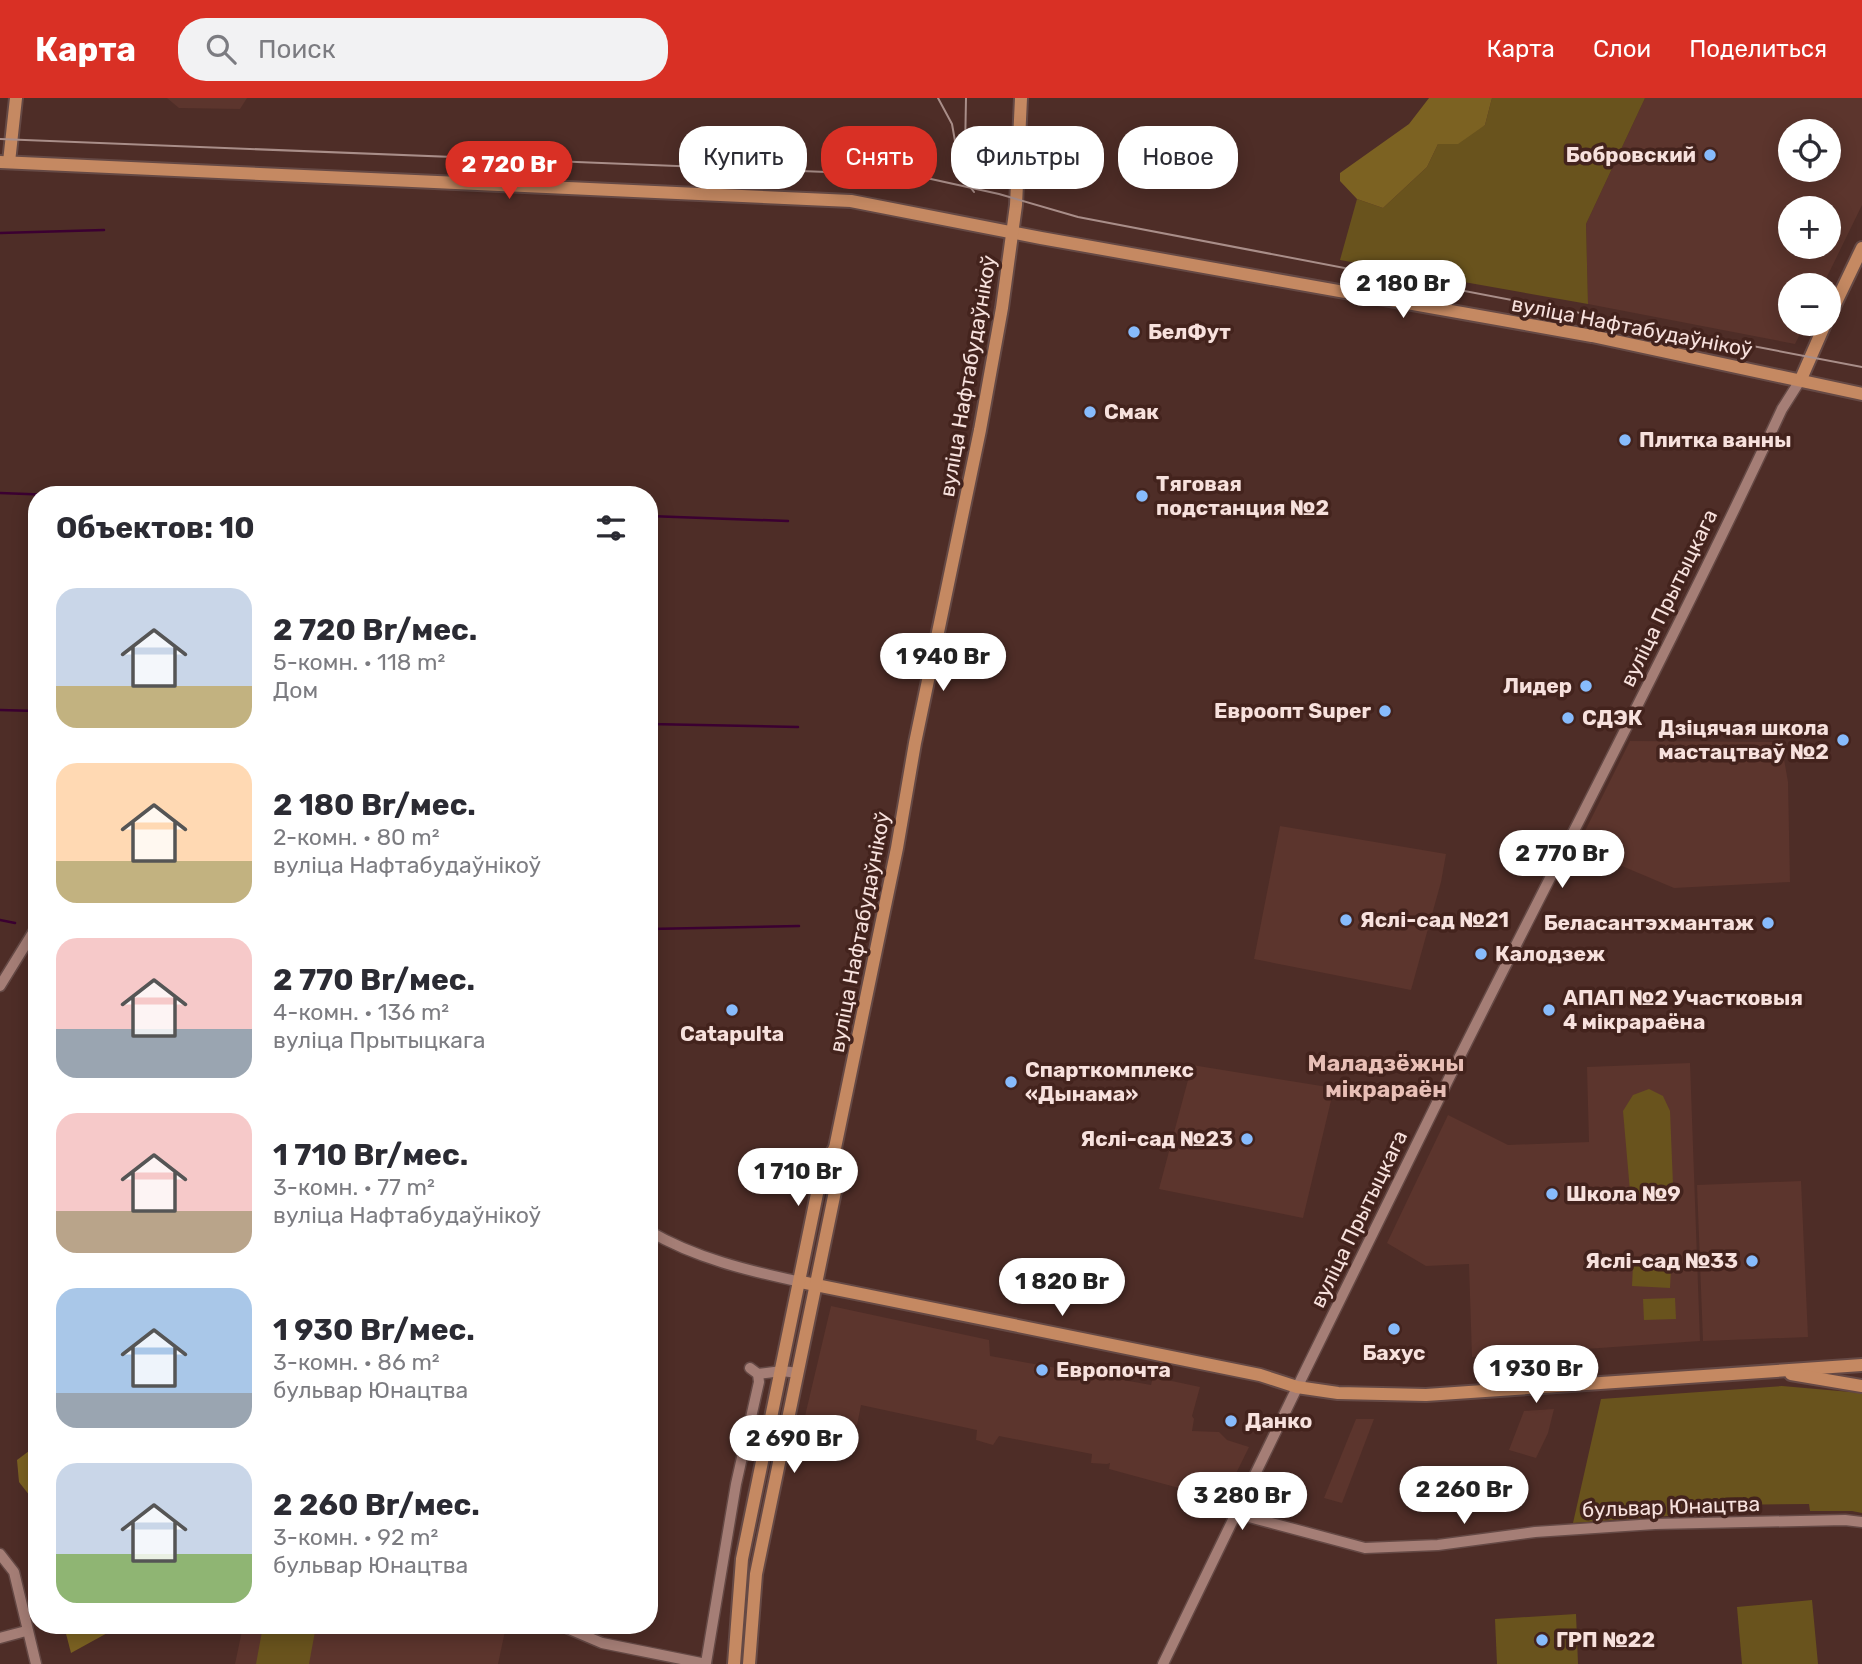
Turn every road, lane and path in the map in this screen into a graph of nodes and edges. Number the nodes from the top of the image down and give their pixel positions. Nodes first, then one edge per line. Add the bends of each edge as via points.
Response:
1 (16, 98) edge
2 (1021, 98) edge
3 (4, 162) edge
4 (1011, 232) junction
5 (1862, 248) edge
6 (1841, 292) edge
7 (1820, 336) edge
8 (1801, 379) junction
9 (1862, 394) edge
10 (28, 941) edge
11 (0, 986) edge
12 (835, 1149) junction
13 (658, 1235) edge
14 (801, 1282) junction
15 (817, 1284) junction
16 (1862, 1365) edge
17 (782, 1371) junction
18 (1777, 1372) junction
19 (799, 1373) junction
20 (1862, 1385) edge
21 (1297, 1387) junction
22 (1234, 1514) junction
23 (1862, 1522) edge
24 (0, 1553) edge
25 (26, 1631) junction
26 (581, 1634) edge
27 (0, 1638) edge
28 (36, 1664) edge
29 (706, 1664) edge
30 (734, 1664) edge
31 (749, 1664) edge
32 (1163, 1664) edge

1 - 3 main road
2 - 4 main road
3 - 4 main road via 851,201
4 - 8 main road, вуліца Нафтабудаўнікоў via 1592,336
4 - 12 main road, вуліца Нафтабудаўнікоў via 1010,264 980,430
5 - 6 main road
7 - 8 main road
8 - 9 main road, вуліца Нафтабудаўнікоў
8 - 21 street, вуліца Прытыцкага via 1782,409
10 - 11 street
12 - 14 main road, вуліца Нафтабудаўнікоў via 822,1170
12 - 15 main road, вуліца Нафтабудаўнікоў via 839,1168
13 - 14 street via 720,1262
14 - 15 main road
14 - 17 main road, вуліца Нафтабудаўнікоў
15 - 19 main road, вуліца Нафтабудаўнікоў
15 - 21 main road via 1260,1375
16 - 18 main road
17 - 19 street
17 - 29 street via 754,1371 758,1382
17 - 30 main road, вуліца Нафтабудаўнікоў via 742,1559
18 - 20 main road
18 - 21 main road via 1426,1395
19 - 31 main road, вуліца Нафтабудаўнікоў via 756,1574
21 - 22 street, вуліца Прытыцкага
22 - 23 street, бульвар Юнацтва via 1364,1548 1655,1524
22 - 32 street, вуліца Прытыцкага
24 - 25 street via 14,1572
25 - 27 street
25 - 28 street
26 - 29 street via 602,1643

